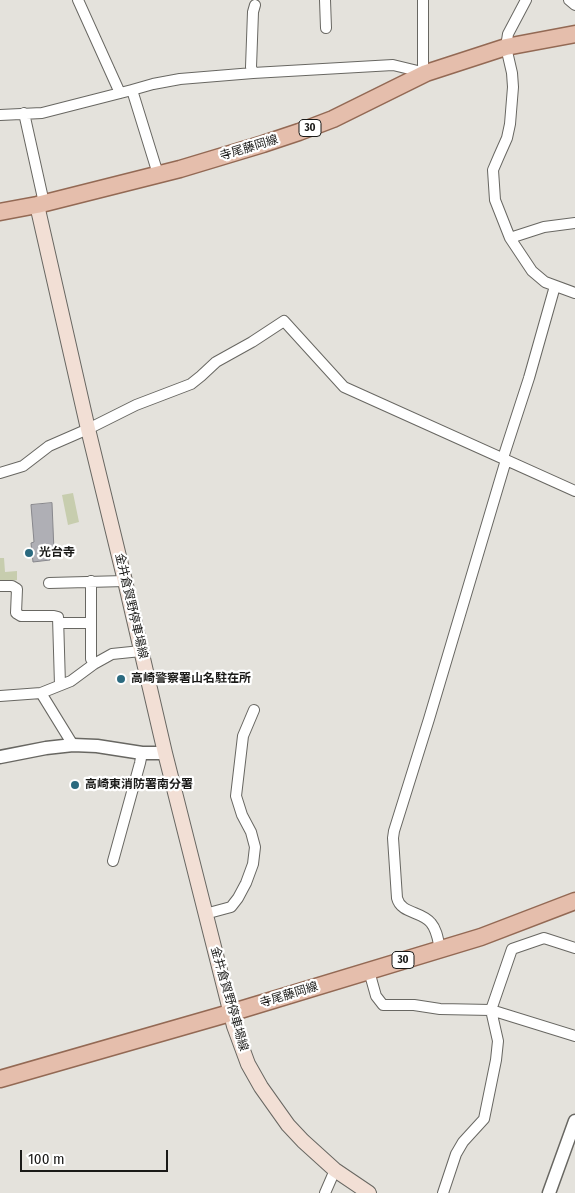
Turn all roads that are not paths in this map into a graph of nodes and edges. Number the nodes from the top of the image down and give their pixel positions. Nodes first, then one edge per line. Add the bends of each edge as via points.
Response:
1 (78, 0) edge
2 (325, 0) edge
3 (423, 0) edge
4 (526, 0) edge
5 (569, 0) edge
6 (255, 5) dead end
7 (575, 5) edge
8 (326, 28) dead end
9 (575, 34) edge
10 (506, 47) junction
11 (253, 73) junction
12 (426, 73) junction
13 (132, 90) junction
14 (120, 93) junction
15 (24, 114) junction
16 (0, 115) edge
17 (158, 174) junction
18 (41, 204) junction
19 (0, 212) edge
20 (575, 222) edge
21 (510, 238) junction
22 (554, 286) junction
23 (575, 293) edge
24 (88, 429) junction
25 (504, 459) junction
26 (0, 473) edge
27 (575, 491) edge
28 (125, 581) junction
29 (91, 582) junction
30 (50, 583) dead end
31 (0, 586) edge
32 (58, 623) junction
33 (91, 623) junction
34 (141, 650) junction
35 (94, 664) junction
36 (60, 685) junction
37 (40, 693) junction
38 (0, 696) edge
39 (254, 710) dead end
40 (73, 745) junction
41 (165, 752) junction
42 (142, 753) junction
43 (0, 757) edge
44 (113, 861) dead end
45 (575, 901) edge
46 (205, 914) junction
47 (575, 948) edge
48 (440, 949) junction
49 (369, 971) junction
50 (490, 1010) junction
51 (230, 1013) junction
52 (575, 1036) edge
53 (0, 1079) edge
54 (575, 1121) edge
55 (335, 1170) junction
56 (325, 1193) edge
57 (369, 1193) edge
58 (443, 1193) edge
59 (549, 1193) edge

1 - 14 street
2 - 8 street
3 - 12 street
4 - 10 street via 508,34
5 - 7 street
6 - 11 street via 250,67
9 - 10 main road, 寺尾藤岡線 / 30
10 - 12 main road, 寺尾藤岡線 / 30
10 - 21 street via 513,86 510,124 493,170 493,179 495,200
11 - 12 street via 393,65
11 - 13 street via 180,79
12 - 17 main road, 寺尾藤岡線 / 30 via 333,119 299,132
13 - 14 street
13 - 17 street
14 - 15 street via 42,113
15 - 16 street
15 - 18 street
17 - 18 main road, 寺尾藤岡線 / 30
18 - 19 main road, 寺尾藤岡線 / 30
18 - 24 main road, 金井倉賀野停車場線
20 - 21 street via 544,227
21 - 22 street via 532,271
22 - 23 street
22 - 25 street
24 - 25 street via 136,405 191,384 216,362 284,321 344,388
24 - 26 street via 49,446 23,466
24 - 28 main road, 金井倉賀野停車場線
25 - 27 street
25 - 48 street via 393,838 399,904 432,923
28 - 29 street
28 - 34 main road, 金井倉賀野停車場線
29 - 30 street
29 - 33 street
31 - 32 street via 17,589 16,613 21,616 54,616 58,617
32 - 33 street
32 - 36 street
33 - 35 street via 91,659
34 - 35 street via 112,654
34 - 41 main road, 金井倉賀野停車場線
35 - 36 street
36 - 37 street
37 - 38 street
37 - 40 street
39 - 46 street via 243,736 236,796 256,846 253,864 231,907
40 - 42 street
40 - 43 street
41 - 42 street
41 - 46 main road, 金井倉賀野停車場線
42 - 44 street
45 - 48 main road, 寺尾藤岡線 / 30
46 - 51 main road, 金井倉賀野停車場線
47 - 50 street via 544,938 512,949
48 - 49 main road, 寺尾藤岡線 / 30
49 - 50 street via 376,996 383,1005
49 - 51 main road, 寺尾藤岡線 / 30
50 - 52 street
50 - 58 street via 498,1041 484,1119 456,1154
51 - 53 main road, 寺尾藤岡線 / 30
51 - 55 main road, 金井倉賀野停車場線 via 248,1064 261,1087 288,1125
54 - 59 street
55 - 56 street
55 - 57 main road, 金井倉賀野停車場線

